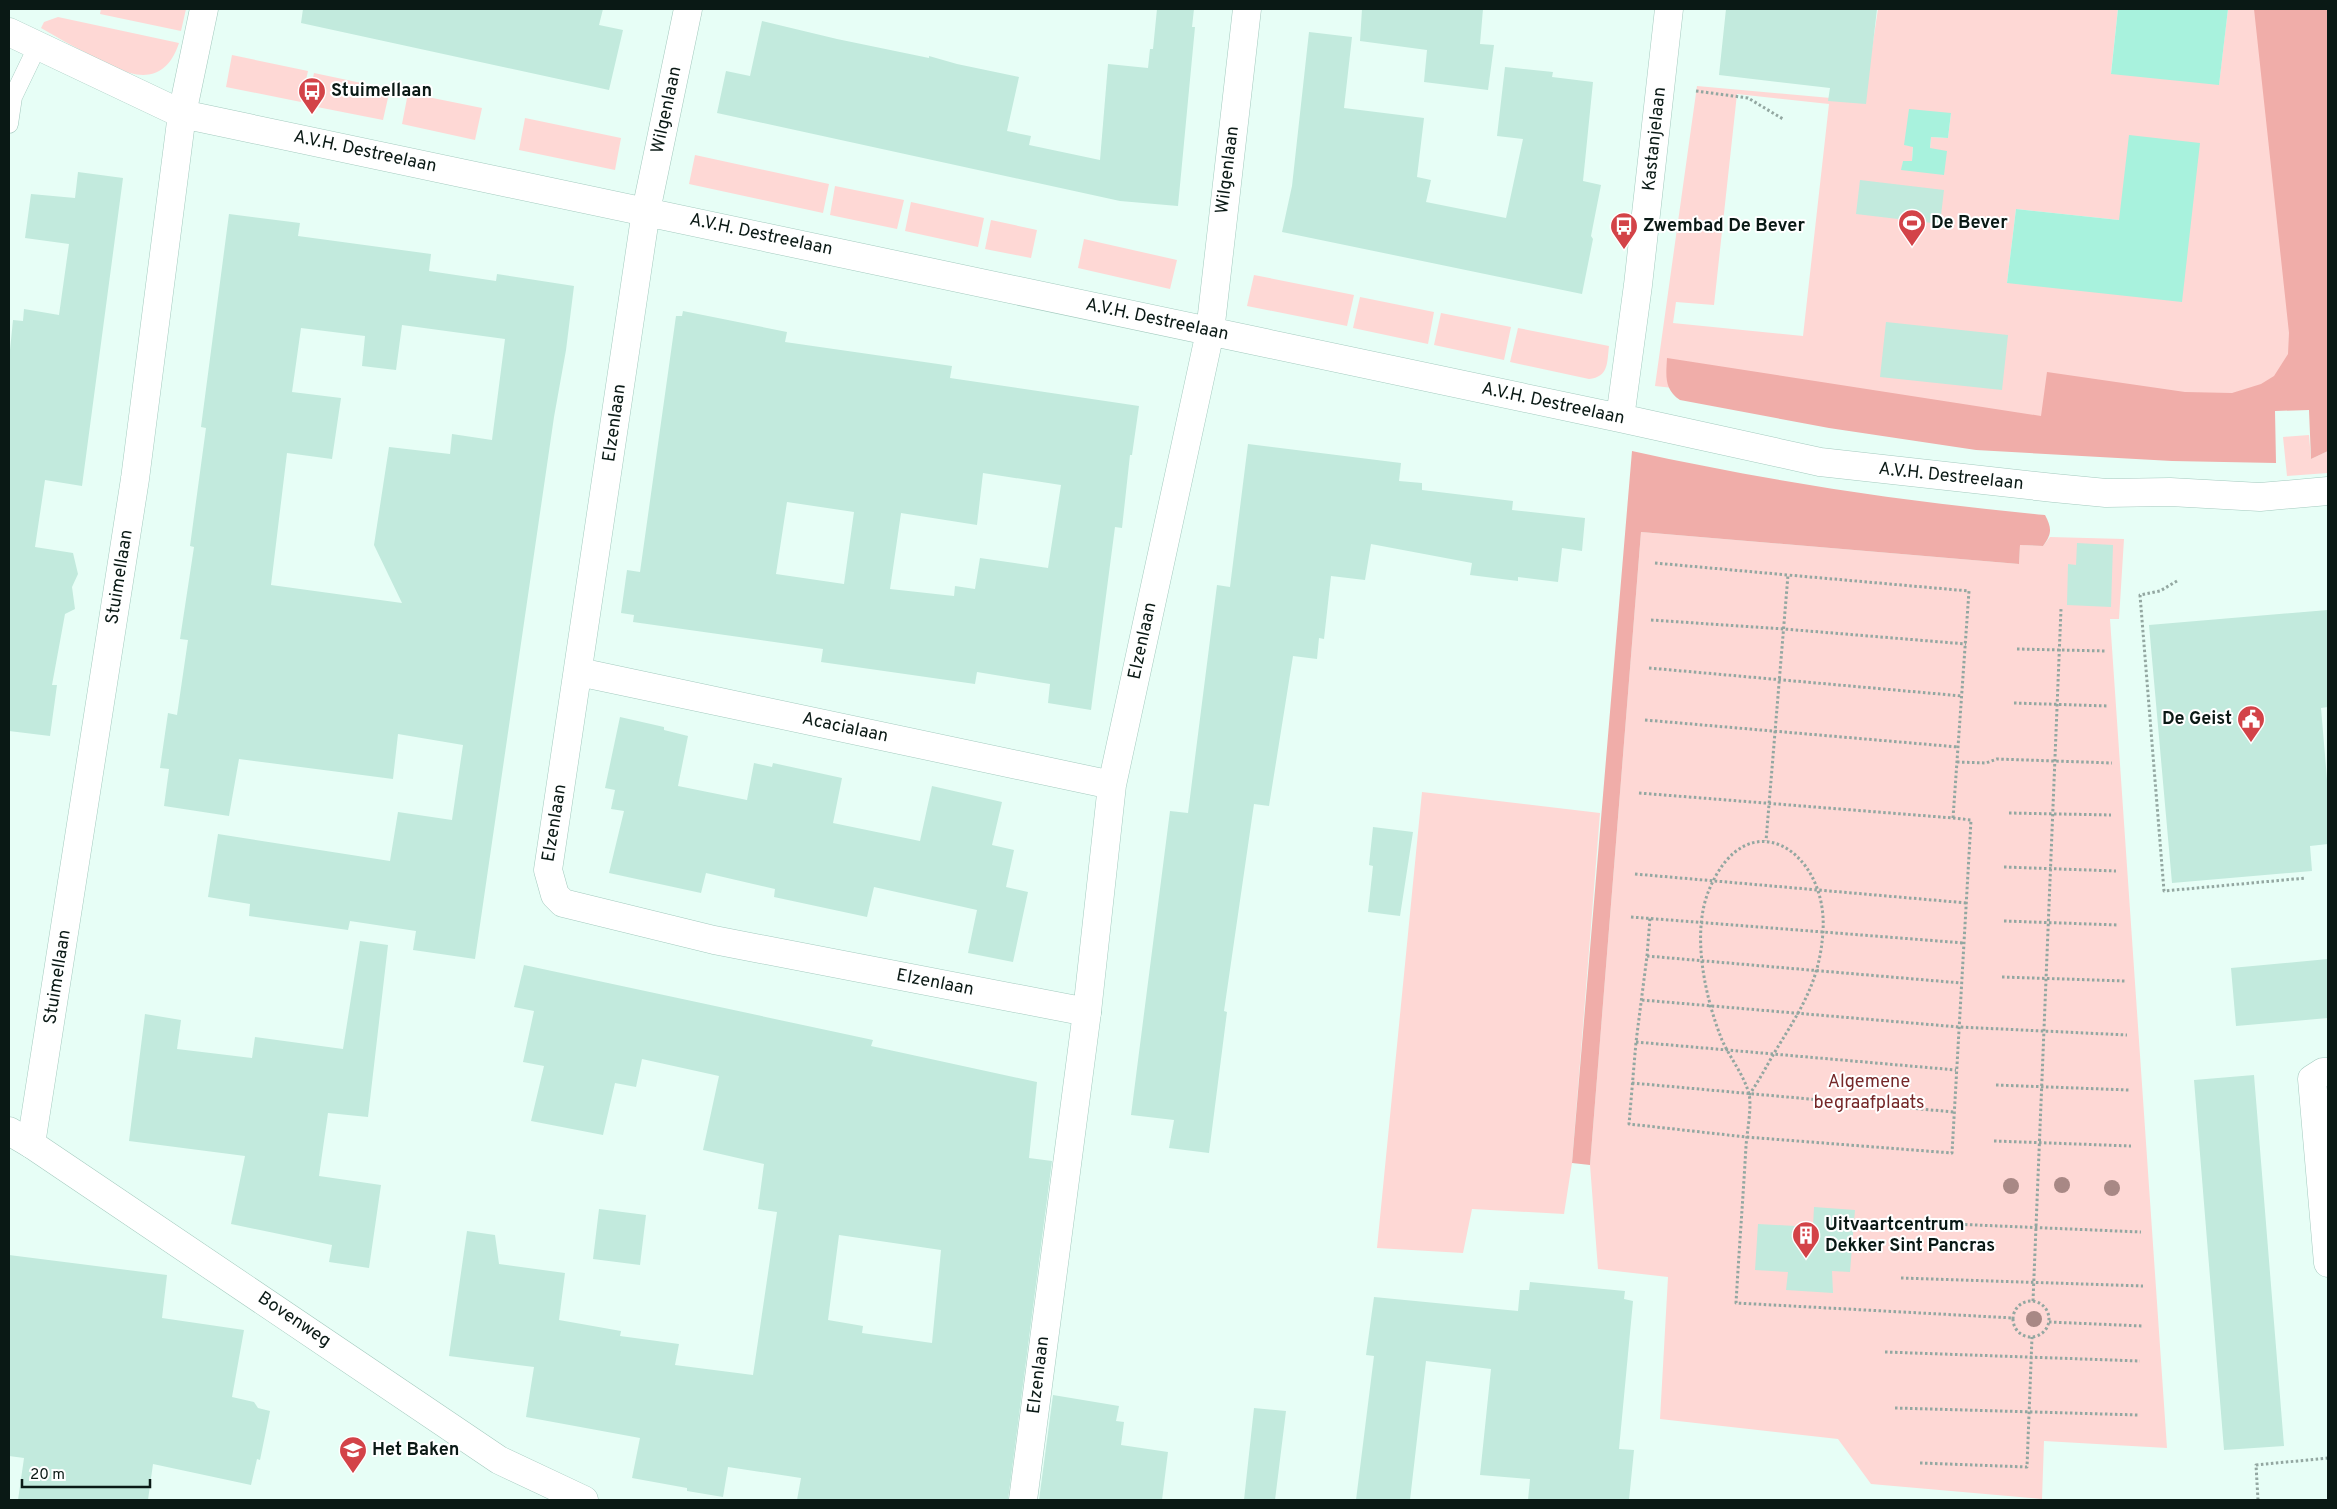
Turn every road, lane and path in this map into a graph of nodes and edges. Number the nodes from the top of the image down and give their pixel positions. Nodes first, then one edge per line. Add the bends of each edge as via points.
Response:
1 (204, 9) edge
2 (688, 9) edge
3 (1247, 9) edge
4 (1669, 9) edge
5 (9, 32) edge
6 (38, 46) junction
7 (1660, 87) junction
8 (182, 114) junction
9 (1783, 119) dead end
10 (9, 124) edge
11 (646, 211) junction
12 (1210, 332) junction
13 (1620, 418) junction
14 (2328, 491) edge
15 (1655, 563) dead end
16 (1788, 575) junction
17 (2177, 581) dead end
18 (2061, 609) dead end
19 (1651, 620) dead end
20 (1784, 629) junction
21 (1966, 644) junction
22 (2017, 649) dead end
23 (2060, 650) junction
24 (2106, 651) dead end
25 (1648, 668) dead end
26 (579, 672) junction
27 (1779, 679) junction
28 (1962, 696) junction
29 (2014, 703) dead end
30 (2057, 704) junction
31 (2108, 706) dead end
32 (1645, 720) dead end
33 (1775, 730) junction
34 (1958, 747) junction
35 (2055, 761) junction
36 (1957, 762) junction
37 (2112, 763) dead end
38 (1112, 785) junction
39 (1639, 793) dead end
40 (1769, 804) junction
41 (2009, 813) dead end
42 (2053, 814) junction
43 (2111, 815) dead end
44 (1953, 818) junction
45 (1766, 842) junction
46 (2004, 867) dead end
47 (2050, 869) junction
48 (2116, 871) dead end
49 (1634, 874) dead end
50 (2306, 878) dead end
51 (1712, 882) junction
52 (1817, 891) junction
53 (1966, 903) junction
54 (1631, 917) dead end
55 (1650, 918) junction
56 (2004, 921) dead end
57 (1702, 922) junction
58 (2049, 922) junction
59 (2118, 925) dead end
60 (1823, 932) junction
61 (1964, 943) junction
62 (1647, 956) junction
63 (1702, 960) junction
64 (1816, 971) junction
65 (2002, 977) dead end
66 (2046, 978) junction
67 (2125, 981) dead end
68 (1961, 983) junction
69 (1642, 1000) junction
70 (1711, 1006) junction
71 (1086, 1012) junction
72 (1798, 1013) junction
73 (1959, 1027) junction
74 (2044, 1032) junction
75 (2127, 1035) dead end
76 (1636, 1042) junction
77 (1727, 1049) junction
78 (1775, 1053) junction
79 (1956, 1070) junction
80 (2328, 1072) edge
81 (1632, 1083) junction
82 (1996, 1085) dead end
83 (2042, 1087) junction
84 (2129, 1090) dead end
85 (1749, 1095) junction
86 (1954, 1112) junction
87 (1746, 1136) junction
88 (20, 1138) edge
89 (1994, 1141) dead end
90 (2040, 1142) junction
91 (2132, 1146) dead end
92 (1905, 1222) dead end
93 (2036, 1228) junction
94 (2141, 1232) dead end
95 (2328, 1263) edge
96 (1901, 1278) dead end
97 (2034, 1282) junction
98 (2142, 1286) dead end
99 (2033, 1301) junction
100 (2014, 1318) junction
101 (2049, 1322) junction
102 (2142, 1326) dead end
103 (2032, 1337) junction
104 (1885, 1352) dead end
105 (2032, 1357) junction
106 (2140, 1361) dead end
107 (1895, 1408) dead end
108 (2030, 1412) junction
109 (2139, 1415) dead end
110 (2328, 1458) edge
111 (1920, 1463) dead end
112 (584, 1500) edge
113 (1023, 1500) edge
114 (2258, 1500) edge

1 - 8 street, Stuimellaan
2 - 11 street, Wilgenlaan
3 - 12 street, Wilgenlaan
4 - 7 street, Kastanjelaan
5 - 6 street, A.V.H. Destreelaan
6 - 8 street, A.V.H. Destreelaan
6 - 10 lane via 13,97
7 - 9 path via 1748,98
7 - 13 street, Kastanjelaan
8 - 11 street, A.V.H. Destreelaan
8 - 88 street, Stuimellaan via 135,479
11 - 12 street, A.V.H. Destreelaan
11 - 26 street, Elzenlaan
12 - 13 street, A.V.H. Destreelaan
12 - 38 street, Elzenlaan
13 - 14 street, A.V.H. Destreelaan via 1820,462 2054,488 2106,493 2170,492 2260,497
15 - 16 path
16 - 20 path
16 - 21 path via 1969,591
17 - 50 path via 2160,591 2140,595 2164,891
18 - 23 path
19 - 20 path
20 - 21 path
20 - 27 path
21 - 28 path
22 - 23 path
23 - 24 path
23 - 30 path
25 - 27 path
26 - 38 street, Acacialaan
26 - 71 street, Elzenlaan via 548,870 555,895 563,903 714,940
27 - 28 path
27 - 33 path
28 - 34 path
29 - 30 path
30 - 31 path
30 - 35 path
32 - 33 path
33 - 34 path
33 - 40 path
34 - 36 path
35 - 36 path via 1997,759 1986,763
35 - 37 path
35 - 42 path
36 - 44 path
38 - 71 street, Elzenlaan
39 - 40 path
40 - 44 path
40 - 45 path
41 - 42 path
42 - 43 path
42 - 47 path
44 - 53 path via 1971,820
45 - 51 path via 1738,848 1725,860
45 - 52 path via 1781,845 1794,853 1814,879
46 - 47 path
47 - 48 path
47 - 58 path
49 - 51 path
51 - 52 path
51 - 57 path via 1704,901
52 - 53 path
52 - 60 path
53 - 61 path
54 - 55 path
55 - 57 path
55 - 62 path
56 - 58 path
57 - 60 path
57 - 63 path
58 - 59 path
58 - 66 path
60 - 61 path
60 - 64 path
61 - 68 path
62 - 63 path
62 - 69 path
63 - 64 path
63 - 70 path via 1704,986
64 - 68 path
64 - 72 path via 1804,1006
65 - 66 path
66 - 67 path
66 - 74 path
68 - 73 path
69 - 70 path
69 - 76 path
70 - 72 path
70 - 77 path
71 - 113 street, Elzenlaan
72 - 73 path
72 - 78 path
73 - 74 path
73 - 79 path
74 - 75 path
74 - 83 path
76 - 77 path
76 - 81 path
77 - 78 path
77 - 85 path
78 - 79 path
78 - 85 path
79 - 86 path
80 - 95 street via 2312,1079
81 - 85 path
81 - 87 path via 1629,1124
82 - 83 path
83 - 84 path
83 - 90 path
85 - 86 path
85 - 87 path
86 - 87 path via 1952,1153
87 - 100 path via 1736,1304
88 - 112 street, Bovenweg via 499,1460
89 - 90 path
90 - 91 path
90 - 93 path
92 - 93 path
93 - 94 path
93 - 97 path
96 - 97 path
97 - 98 path
97 - 99 path
99 - 100 path via 2018,1307
99 - 101 path via 2043,1306
100 - 103 path via 2014,1324 2021,1333
101 - 102 path
101 - 103 path via 2043,1332
103 - 105 path
104 - 105 path
105 - 106 path
105 - 108 path
107 - 108 path
108 - 109 path
108 - 111 path via 2027,1467
110 - 114 path via 2256,1465

